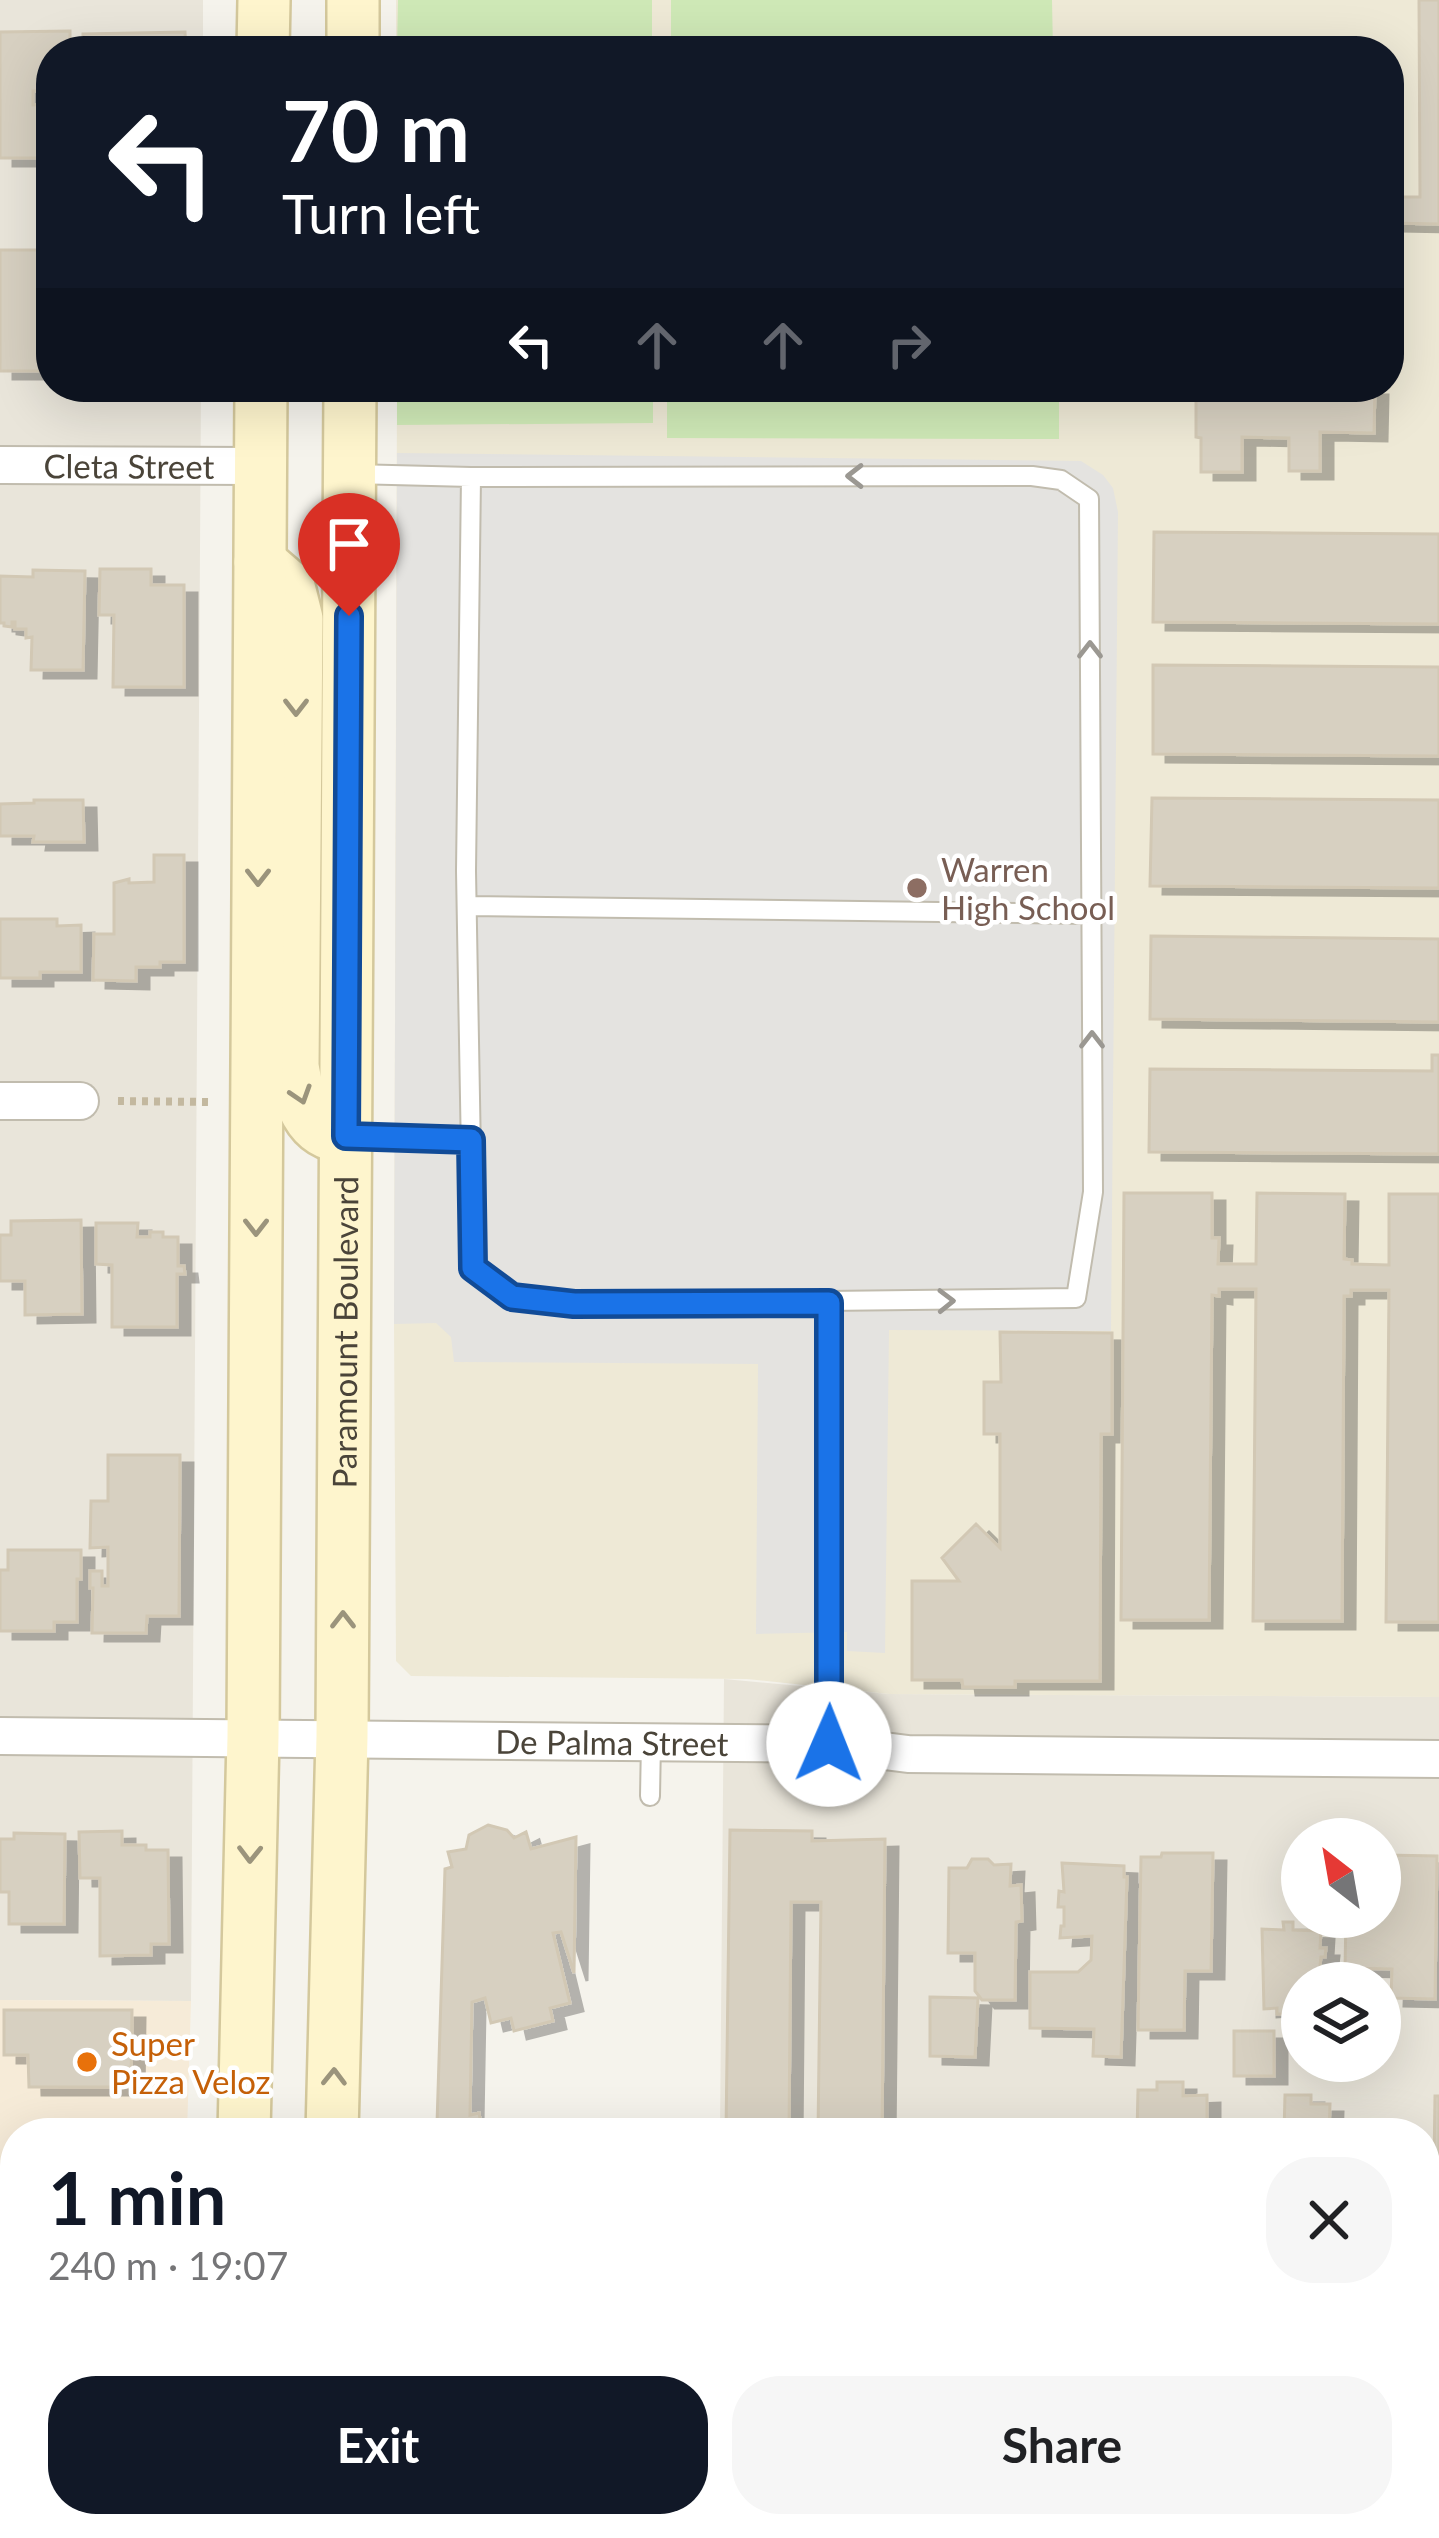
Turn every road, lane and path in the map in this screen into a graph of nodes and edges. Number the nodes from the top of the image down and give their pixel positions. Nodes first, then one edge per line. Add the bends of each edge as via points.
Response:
1 (264, 0) edge
2 (353, 0) edge
3 (263, 36) edge
4 (353, 36) edge
5 (261, 402) edge
6 (350, 402) edge
7 (0, 465) edge
8 (261, 466) junction
9 (350, 474) junction
10 (471, 476) junction
11 (260, 562) junction
12 (467, 906) junction
13 (1091, 914) junction
14 (0, 1101) edge
15 (80, 1101) joint
16 (257, 1102) junction
17 (346, 1136) junction
18 (471, 1140) junction
19 (829, 1303) junction
20 (0, 1736) edge
21 (253, 1737) junction
22 (342, 1737) junction
23 (651, 1742) junction
24 (829, 1744) junction
25 (1439, 1760) edge
26 (650, 1796) dead end
27 (244, 2118) edge
28 (332, 2118) edge

1 - 3 main road
2 - 4 main road
5 - 8 main road
6 - 9 main road, Paramount Boulevard
7 - 8 street, Cleta Street
8 - 11 main road
9 - 10 lane
9 - 17 main road, Paramount Boulevard
10 - 12 lane
13 -> 10 lane via 1089,500 1061,480
11 -> 16 main road
11 -> 17 main road via 289,586 297,619 296,1087 320,1130
12 - 13 lane
12 - 18 lane
19 -> 13 lane via 1076,1298 1093,1192
14 - 15 street
15 - 16 path
16 -> 21 main road
17 - 18 lane
22 -> 17 main road, Paramount Boulevard
18 - 19 lane via 473,1268 512,1297
19 - 24 lane
20 - 21 street, De Palma Street
21 - 22 street, De Palma Street
21 -> 27 main road
22 - 23 street, De Palma Street
28 -> 22 main road, Paramount Boulevard
23 - 24 street, De Palma Street
23 - 26 lane
24 - 25 street, De Palma Street via 908,1754

